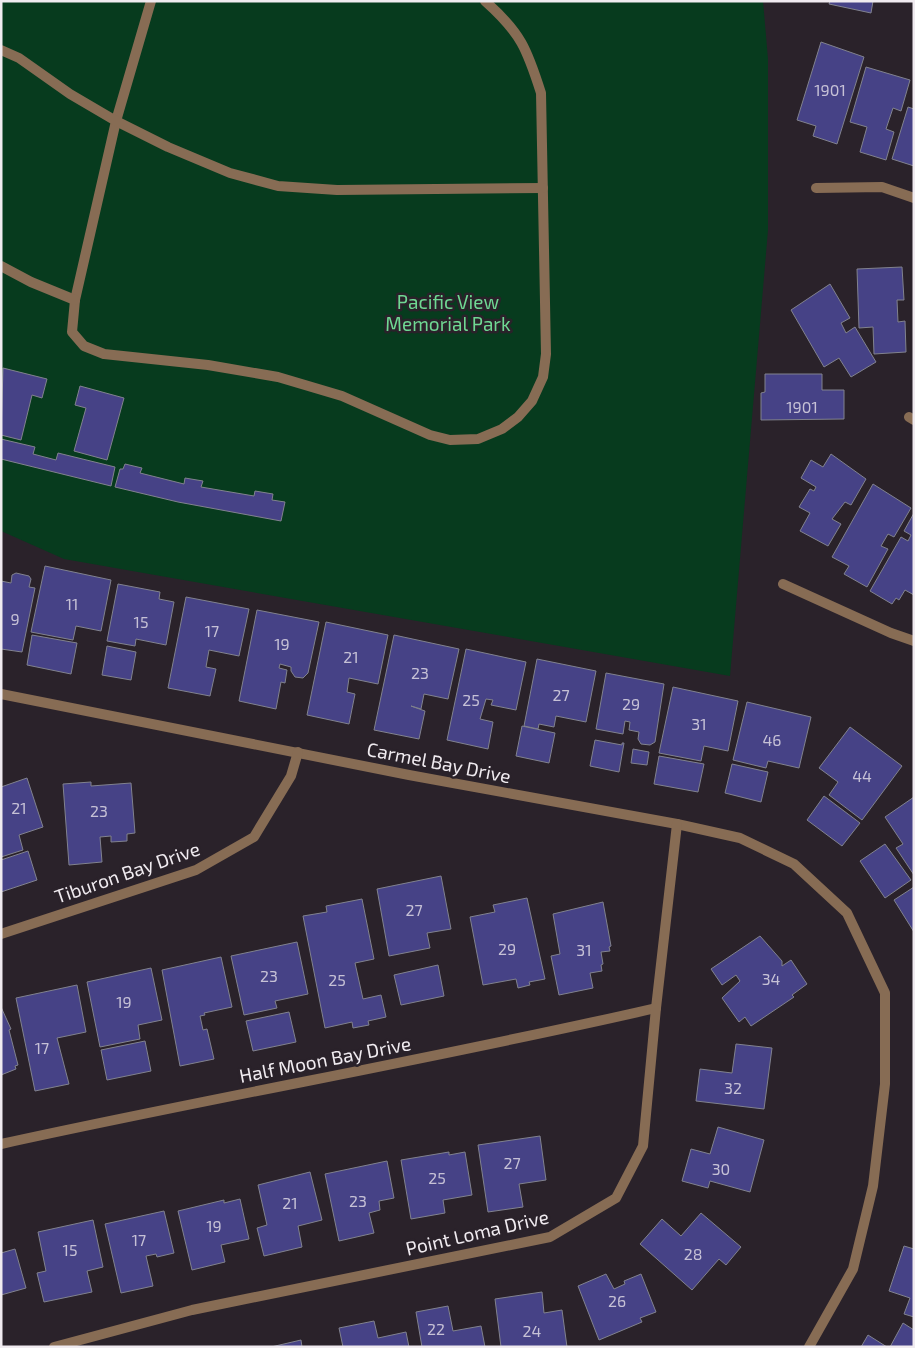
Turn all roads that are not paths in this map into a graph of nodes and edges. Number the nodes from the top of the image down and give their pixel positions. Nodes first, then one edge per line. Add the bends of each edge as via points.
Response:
1 (151, 1) edge
2 (485, 1) edge
3 (1, 50) edge
4 (116, 121) junction
5 (543, 188) junction
6 (816, 188) dead end
7 (914, 198) edge
8 (1, 266) edge
9 (75, 300) junction
10 (783, 584) dead end
11 (914, 641) edge
12 (1, 694) edge
13 (298, 752) junction
14 (678, 824) junction
15 (1, 934) edge
16 (656, 1008) junction
17 (1, 1144) edge
18 (54, 1347) edge
19 (809, 1347) edge

1 - 4 street
2 - 5 street via 510,24 524,46 541,93
3 - 4 street via 19,58
4 - 5 street via 230,173 278,186 337,190
4 - 9 street
5 - 9 street via 546,354 543,377 532,401 518,417 478,440 450,440 430,435 342,396 278,377 208,365 104,354 84,346 72,332
6 - 7 street via 882,187
8 - 9 street
10 - 11 street
12 - 13 street, Carmel Bay Drive
13 - 14 street, Carmel Bay Drive
13 - 15 street, Tiburon Bay Drive via 291,776 254,837 196,870
14 - 16 street, Point Loma Drive
14 - 19 street, Carmel Bay Drive via 740,838 794,864 848,913 885,993 885,1084 873,1186 853,1269
16 - 17 street, Half Moon Bay Drive
16 - 18 street, Point Loma Drive via 643,1146 616,1198 550,1237 192,1310

